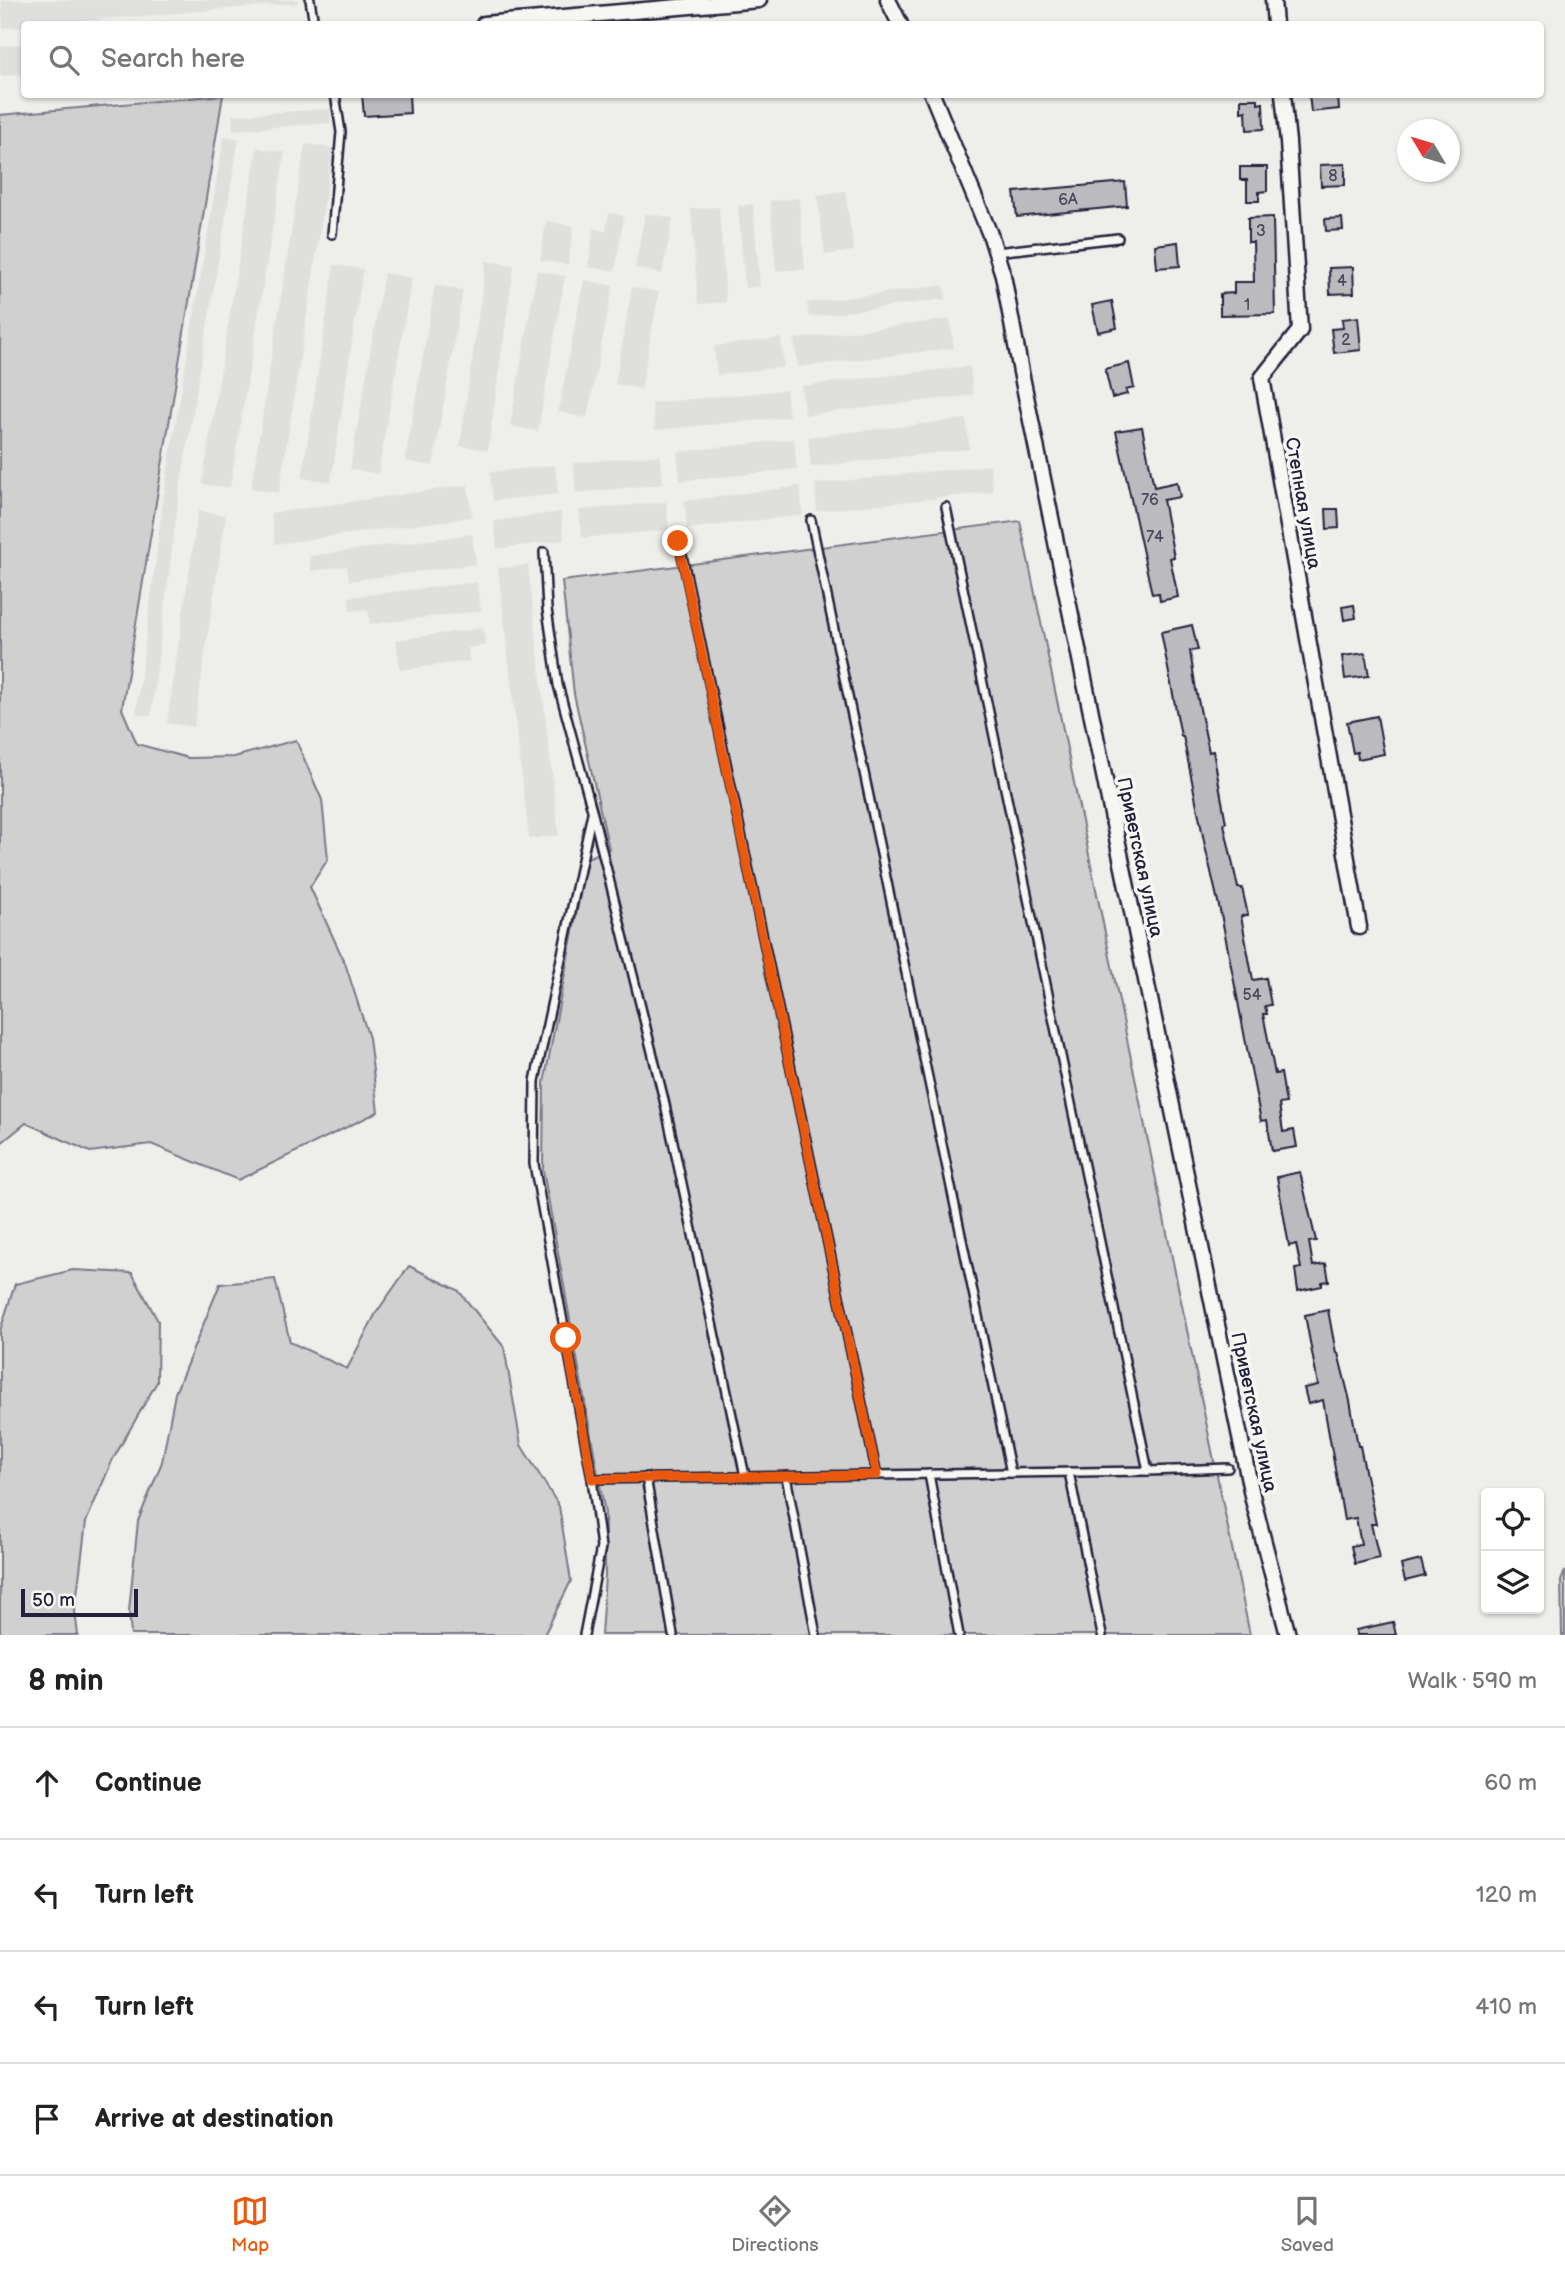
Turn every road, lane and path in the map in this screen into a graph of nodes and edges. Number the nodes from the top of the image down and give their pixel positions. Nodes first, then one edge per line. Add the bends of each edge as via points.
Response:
1 (310, 0) edge
2 (759, 0) edge
3 (888, 0) edge
4 (1273, 0) edge
5 (314, 21) edge
6 (518, 21) edge
7 (898, 21) edge
8 (1275, 21) edge
9 (336, 98) edge
10 (934, 98) edge
11 (1283, 98) edge
12 (332, 234) dead end
13 (1118, 238) dead end
14 (996, 252) junction
15 (946, 508) dead end
16 (811, 520) dead end
17 (678, 541) dead end
18 (544, 552) dead end
19 (592, 810) junction
20 (1359, 928) dead end
21 (1228, 1468) dead end
22 (1148, 1471) junction
23 (1069, 1472) junction
24 (1011, 1473) junction
25 (929, 1474) junction
26 (877, 1475) junction
27 (646, 1476) junction
28 (745, 1476) junction
29 (786, 1476) junction
30 (592, 1479) junction
31 (584, 1635) edge
32 (673, 1635) edge
33 (816, 1635) edge
34 (958, 1635) edge
35 (1102, 1635) edge
36 (1288, 1635) edge

1 - 5 lane
2 - 6 street
3 - 7 street
4 - 8 street
9 - 12 lane via 341,132
10 - 14 street, Приветская улица
11 - 20 street, Степная улица via 1300,330 1262,378
13 - 14 lane
14 - 36 street, Приветская улица via 1253,1500
15 - 22 lane
16 - 24 lane
17 - 26 lane
18 - 19 lane via 558,685
19 - 28 lane via 664,1100
19 - 30 lane via 535,1081 534,1164
21 - 22 lane
22 - 23 lane
23 - 24 lane
23 - 35 lane
24 - 25 lane
25 - 26 lane
25 - 34 lane
26 - 29 lane
27 - 28 lane
27 - 30 lane
27 - 32 lane
28 - 29 lane
29 - 33 lane
30 - 31 lane via 600,1547

